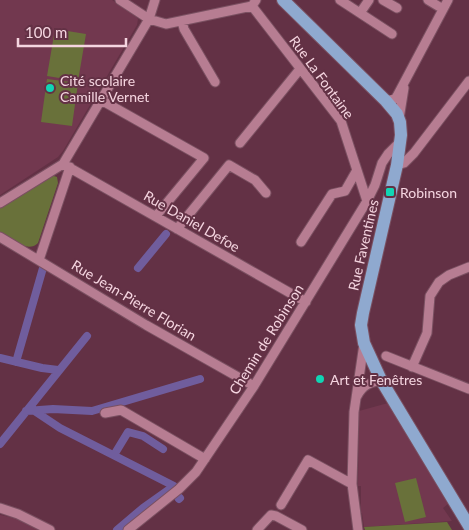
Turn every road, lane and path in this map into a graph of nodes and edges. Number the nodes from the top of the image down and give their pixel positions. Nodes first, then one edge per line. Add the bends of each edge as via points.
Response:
1 (120, 0) edge
2 (156, 0) edge
3 (283, 0) edge
4 (340, 0) edge
5 (369, 0) edge
6 (383, 0) edge
7 (428, 0) edge
8 (448, 0) edge
9 (254, 3) edge
10 (397, 8) dead end
11 (443, 8) junction
12 (360, 13) junction
13 (149, 19) junction
14 (182, 20) junction
15 (392, 34) dead end
16 (300, 69) junction
17 (469, 81) edge
18 (215, 82) dead end
19 (405, 83) junction
20 (101, 100) junction
21 (386, 101) junction
22 (399, 119) junction
23 (240, 142) dead end
24 (400, 142) junction
25 (396, 165) junction
26 (67, 166) junction
27 (357, 170) junction
28 (266, 193) dead end
29 (367, 201) junction
30 (0, 203) edge
31 (156, 216) junction
32 (177, 229) junction
33 (0, 237) edge
34 (301, 242) dead end
35 (39, 260) junction
36 (469, 267) edge
37 (306, 302) junction
38 (364, 343) junction
39 (386, 356) dead end
40 (412, 367) junction
41 (381, 380) junction
42 (254, 386) junction
43 (469, 389) edge
44 (357, 396) junction
45 (105, 413) dead end
46 (205, 459) junction
47 (352, 484) junction
48 (281, 505) dead end
49 (0, 508) edge
50 (468, 522) edge
51 (50, 530) edge
52 (128, 530) edge
53 (257, 530) edge
54 (302, 530) edge
55 (358, 530) edge

1 - 13 street
2 - 13 street
3 - 21 main road
4 - 12 street
5 - 12 street
6 - 10 street
7 - 11 street
8 - 11 street
9 - 14 street
9 - 16 street, Rue La Fontaine
11 - 19 street
12 - 15 street
13 - 14 street via 166,24
13 - 20 street
14 - 18 street
16 - 23 street
16 - 27 street, Rue La Fontaine via 341,121
17 - 25 street via 414,153 404,163
19 - 21 street via 395,99
19 - 22 street
20 - 26 street
20 - 31 street via 204,158
21 - 22 main road
22 - 24 main road, Rue Faventines
24 - 25 main road, Rue Faventines
24 - 29 street, Chemin de Robinson via 382,164
25 - 38 main road, Rue Faventines via 363,313
26 - 30 street
26 - 31 street, Rue Daniel Defoe
26 - 35 street
27 - 29 street, Rue La Fontaine
27 - 34 street via 345,191 332,194
28 - 32 street via 255,180 229,165
29 - 37 street, Chemin de Robinson
31 - 32 street, Rue Daniel Defoe
32 - 37 street, Rue Daniel Defoe
33 - 35 street, Rue Jean-Pierre Florian
35 - 42 street, Rue Jean-Pierre Florian
36 - 40 street via 439,282 430,296 426,333
37 - 42 street, Chemin de Robinson
38 - 41 main road, Rue Faventines
38 - 44 street
39 - 40 street
40 - 43 street
41 - 44 street via 366,384
41 - 50 main road, Rue Faventines
42 - 46 street, Chemin de Robinson
44 - 47 street
45 - 46 street via 121,410
46 - 52 street, Chemin de Robinson via 179,489
47 - 48 street via 308,460
47 - 55 street
49 - 51 street
53 - 54 street via 271,514

